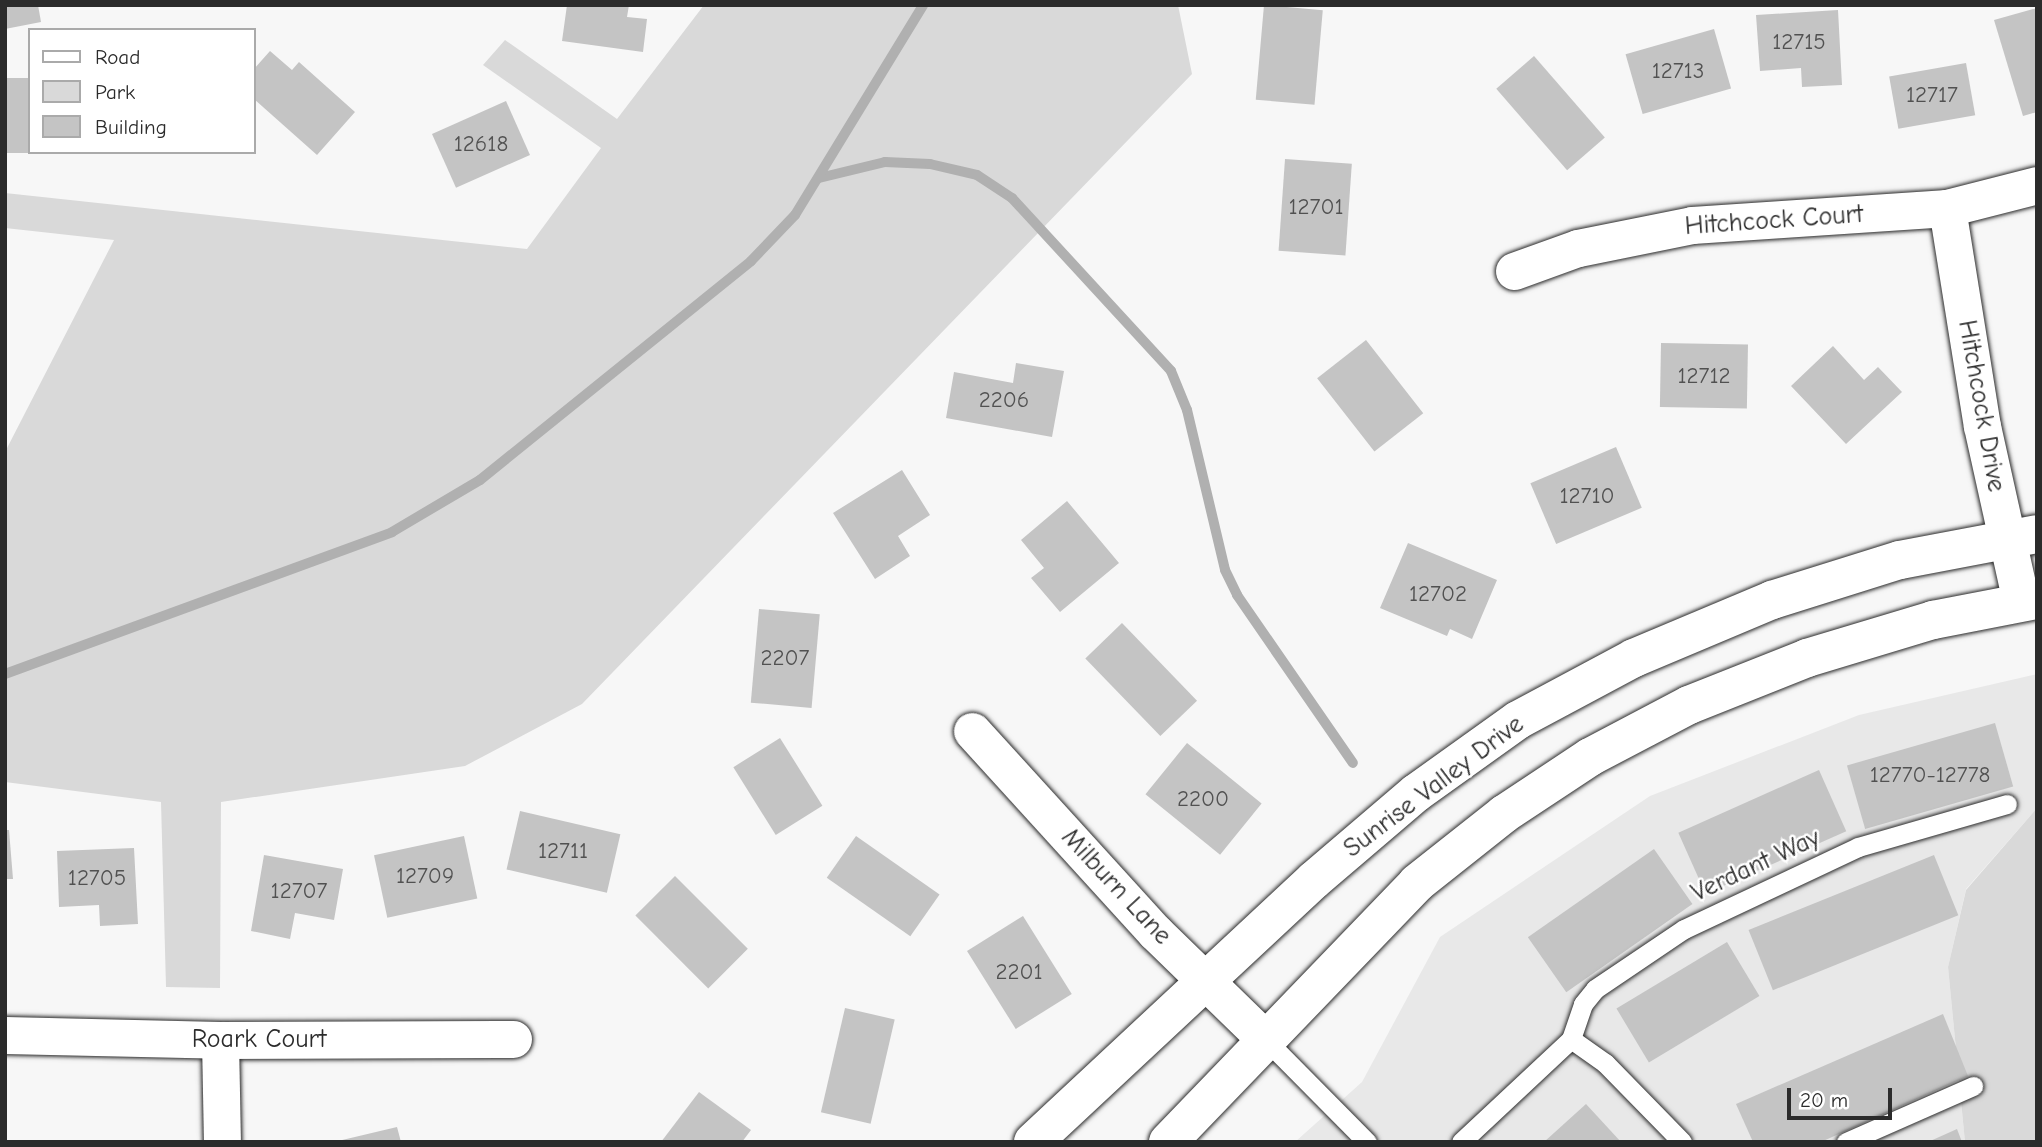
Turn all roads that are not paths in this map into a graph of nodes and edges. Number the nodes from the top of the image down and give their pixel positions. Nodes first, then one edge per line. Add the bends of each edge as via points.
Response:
1 (2037, 185) edge
2 (1947, 208) junction
3 (1514, 271) dead end
4 (2021, 536) edge
5 (2029, 601) edge
6 (972, 731) dead end
7 (2007, 804) dead end
8 (1206, 983) junction
9 (5, 1035) edge
10 (1265, 1038) junction
11 (513, 1039) dead end
12 (1571, 1039) junction
13 (220, 1041) junction
14 (1973, 1086) dead end
15 (222, 1142) edge
16 (1033, 1142) edge
17 (1168, 1142) edge
18 (1367, 1142) edge
19 (1461, 1142) edge
20 (1682, 1142) edge
21 (1846, 1142) edge

1 - 2 street, Hitchcock Court
2 - 3 street, Hitchcock Court via 1692,225 1578,248
2 - 4 street, Hitchcock Drive
4 - 5 street, Hitchcock Drive
4 - 8 main road, Sunrise Valley Drive via 1900,560 1772,600 1572,688 1480,745 1416,793 1314,880
5 - 10 main road via 1933,620 1807,658 1689,705 1590,757 1504,814 1417,883
6 - 8 street, Milburn Lane
7 - 12 lane, Verdant Way via 1857,847 1684,929 1595,989 1583,1004
8 - 10 street, Milburn Lane
8 - 16 main road, Sunrise Valley Drive
9 - 13 street, Roark Court
10 - 17 main road
10 - 18 lane
11 - 13 street, Roark Court
12 - 19 lane
12 - 20 lane via 1616,1073
13 - 15 street
14 - 21 lane

